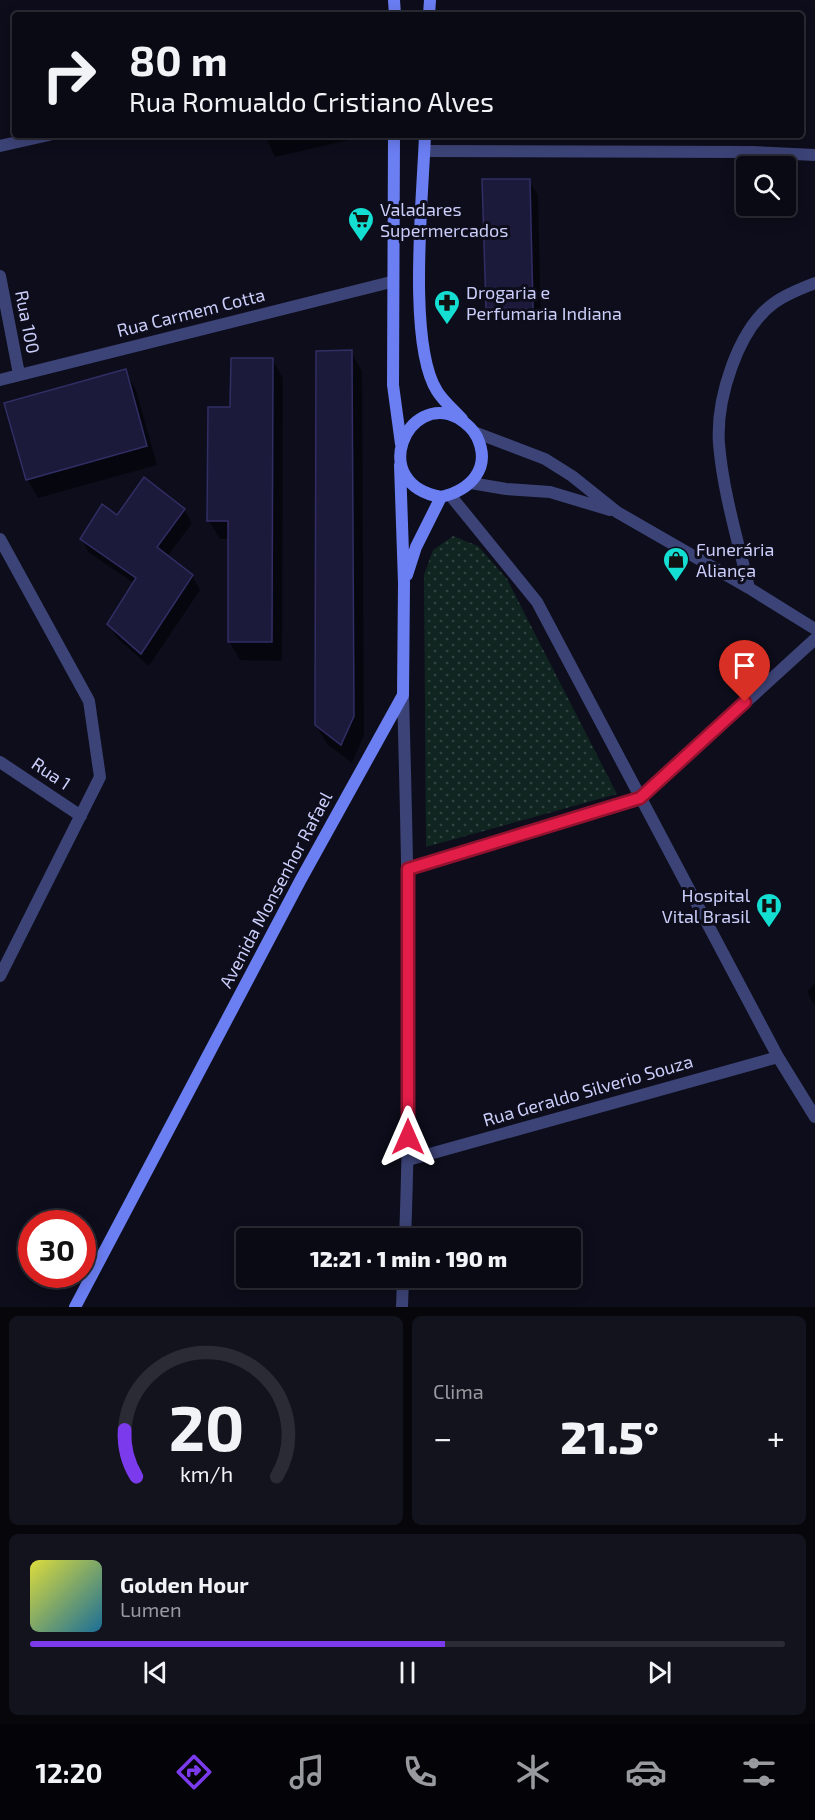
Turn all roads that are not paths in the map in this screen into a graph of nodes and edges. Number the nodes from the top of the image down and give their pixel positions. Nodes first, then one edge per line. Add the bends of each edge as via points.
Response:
1 (36, 138) edge
2 (394, 138) edge
3 (425, 138) edge
4 (0, 146) edge
5 (425, 151) junction
6 (815, 155) edge
7 (0, 276) edge
8 (391, 282) junction
9 (811, 287) edge
10 (20, 374) junction
11 (0, 380) edge
12 (465, 422) junction
13 (474, 432) junction
14 (401, 444) junction
15 (400, 465) junction
16 (471, 483) junction
17 (445, 496) junction
18 (617, 512) junction
19 (0, 539) edge
20 (404, 583) junction
21 (749, 588) junction
22 (815, 629) edge
23 (815, 639) edge
24 (403, 695) junction
25 (0, 762) edge
26 (640, 798) junction
27 (81, 816) junction
28 (408, 869) junction
29 (0, 976) edge
30 (778, 1057) junction
31 (815, 1118) edge
32 (408, 1160) junction
33 (405, 1228) edge
34 (403, 1288) edge
35 (75, 1307) edge
36 (402, 1307) edge

1 - 4 street
2 - 8 main road
3 - 5 main road
5 - 6 street
5 - 12 main road via 421,338 437,391
7 - 10 street, Rua 100
8 - 10 street, Rua Carmem Cotta
8 - 14 main road via 393,385
9 - 21 street via 774,303 752,324 738,350 723,397 719,443
10 - 11 street, Rua Carmem Cotta
12 - 13 main road
12 - 14 main road via 446,415 427,416 415,422
13 - 16 main road via 482,458
13 - 18 street via 545,459
14 - 15 main road
15 - 17 main road via 415,488
15 - 20 main road, Avenida Monsenhor Rafael
16 - 17 main road via 458,493
16 - 18 street via 550,492
17 - 20 main road via 416,547
17 - 26 street via 537,602
18 - 21 street
19 - 27 street via 89,701 100,777
20 - 24 main road, Avenida Monsenhor Rafael
21 - 22 street
23 - 26 street
24 - 28 street
24 - 35 main road, Avenida Monsenhor Rafael
25 - 27 street, Rua 1
26 - 28 street
26 - 30 street
27 - 29 street
28 - 32 street
30 - 31 street
30 - 32 street, Rua Geraldo Silverio Souza
32 - 33 street
34 - 36 street

